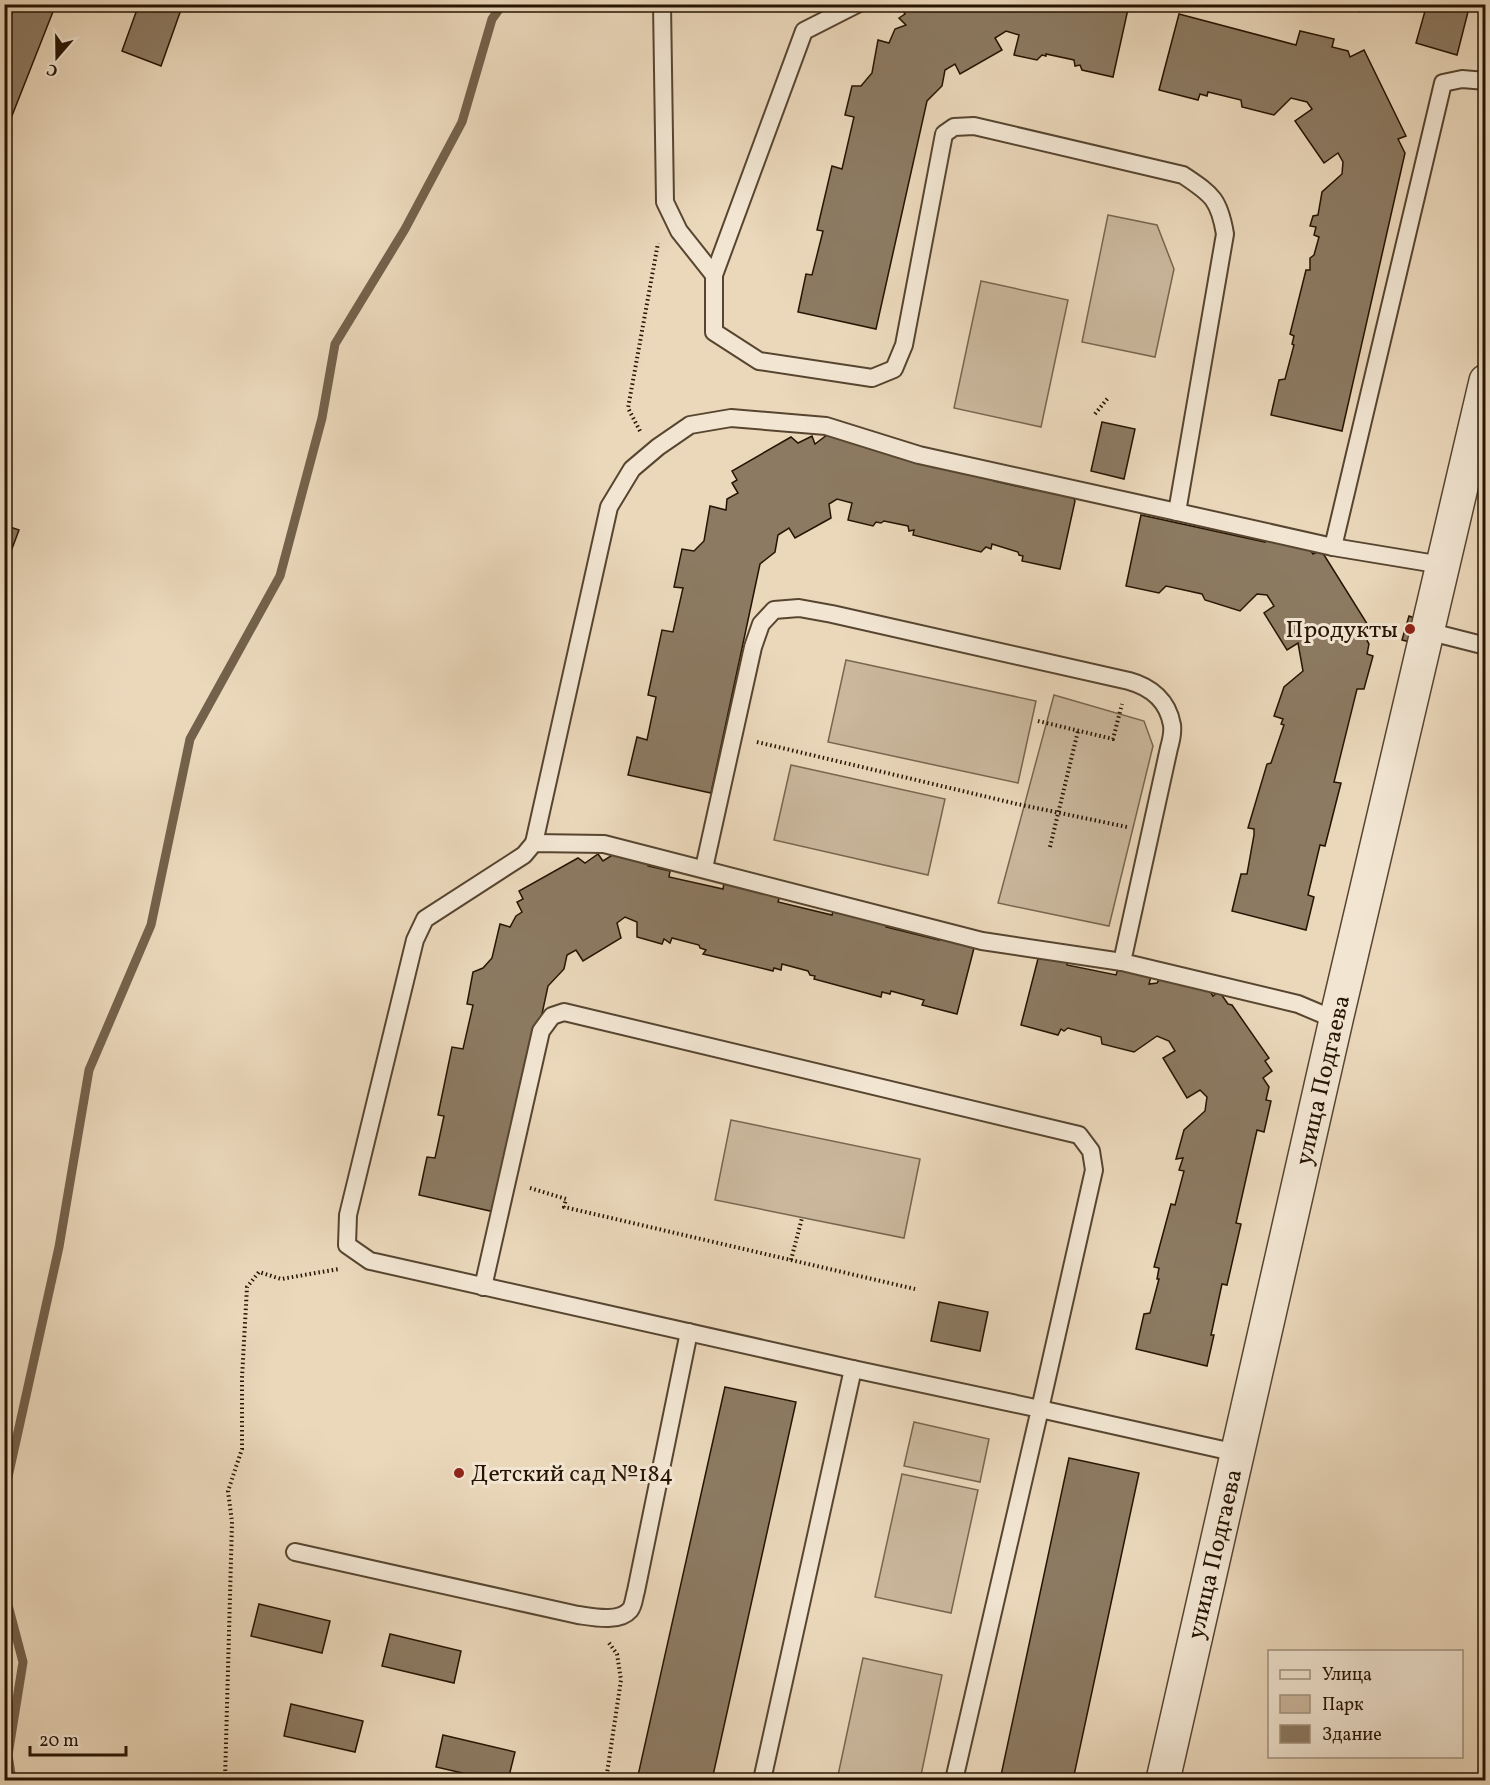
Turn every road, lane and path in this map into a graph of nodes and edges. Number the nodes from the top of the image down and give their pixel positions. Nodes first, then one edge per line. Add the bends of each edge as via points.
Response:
1 (662, 4) edge
2 (857, 4) edge
3 (1368, 4) edge
4 (1358, 11) dead end
5 (1485, 81) edge
6 (665, 202) junction
7 (714, 275) junction
8 (1485, 381) edge
9 (1108, 398) dead end
10 (1095, 414) dead end
11 (651, 453) junction
12 (1475, 469) edge
13 (1178, 512) junction
14 (1333, 547) junction
15 (1442, 565) junction
16 (1427, 631) junction
17 (1485, 646) edge
18 (1129, 681) junction
19 (1038, 721) dead end
20 (1078, 731) junction
21 (733, 736) junction
22 (1058, 813) junction
23 (1151, 832) junction
24 (534, 843) junction
25 (1050, 847) dead end
26 (704, 868) junction
27 (1122, 962) junction
28 (1336, 1020) junction
29 (507, 1182) junction
30 (802, 1218) dead end
31 (791, 1260) junction
32 (375, 1262) junction
33 (483, 1287) junction
34 (915, 1289) dead end
35 (689, 1332) junction
36 (853, 1368) junction
37 (1040, 1409) junction
38 (1237, 1453) junction
39 (295, 1552) dead end
40 (624, 1616) junction
41 (225, 1780) edge
42 (606, 1780) edge
43 (762, 1780) edge
44 (954, 1780) edge
45 (1163, 1780) edge

1 - 6 lane
2 - 7 lane via 804,31
3 - 4 path
5 - 14 lane via 1462,79 1443,83
6 - 7 lane via 679,231
6 - 11 path via 628,408
7 - 13 lane via 714,332 759,361 872,378 894,369 904,345 944,134 954,127 974,126 1183,175 1209,193 1221,211 1225,234
8 - 12 street, улица Подгаева
9 - 10 path
11 - 13 lane via 690,425 731,418 826,426 920,455
11 - 24 lane via 633,469 609,507
12 - 15 street, улица Подгаева
13 - 14 lane
14 - 15 lane
15 - 16 street, улица Подгаева
16 - 17 lane
16 - 28 street, улица Подгаева
18 - 20 path via 1113,739
18 - 21 lane via 832,614 774,609 761,624 753,647
18 - 23 lane via 1144,685 1163,701 1173,726
19 - 20 path
20 - 22 path
21 - 22 path
21 - 26 lane
22 - 23 path
22 - 25 path
23 - 27 lane
24 - 26 lane via 604,844
24 - 32 lane via 524,855 425,919 415,940 348,1215 347,1245
26 - 27 lane via 982,941
27 - 28 lane via 1298,1004
28 - 38 street, улица Подгаева
29 - 31 path via 566,1199 564,1207
29 - 33 lane
29 - 37 lane via 541,1031 552,1016 564,1012 1079,1135 1091,1150 1094,1170
30 - 31 path
31 - 34 path
32 - 33 lane
32 - 41 path via 280,1279 259,1272 246,1287 242,1449 228,1491 231,1522
33 - 35 lane
35 - 36 lane
35 - 40 lane via 636,1591 632,1608
36 - 37 lane
36 - 43 lane
37 - 38 lane
37 - 44 lane
38 - 45 street, улица Подгаева
39 - 40 lane via 596,1618
40 - 42 path via 606,1639 617,1654 621,1680

